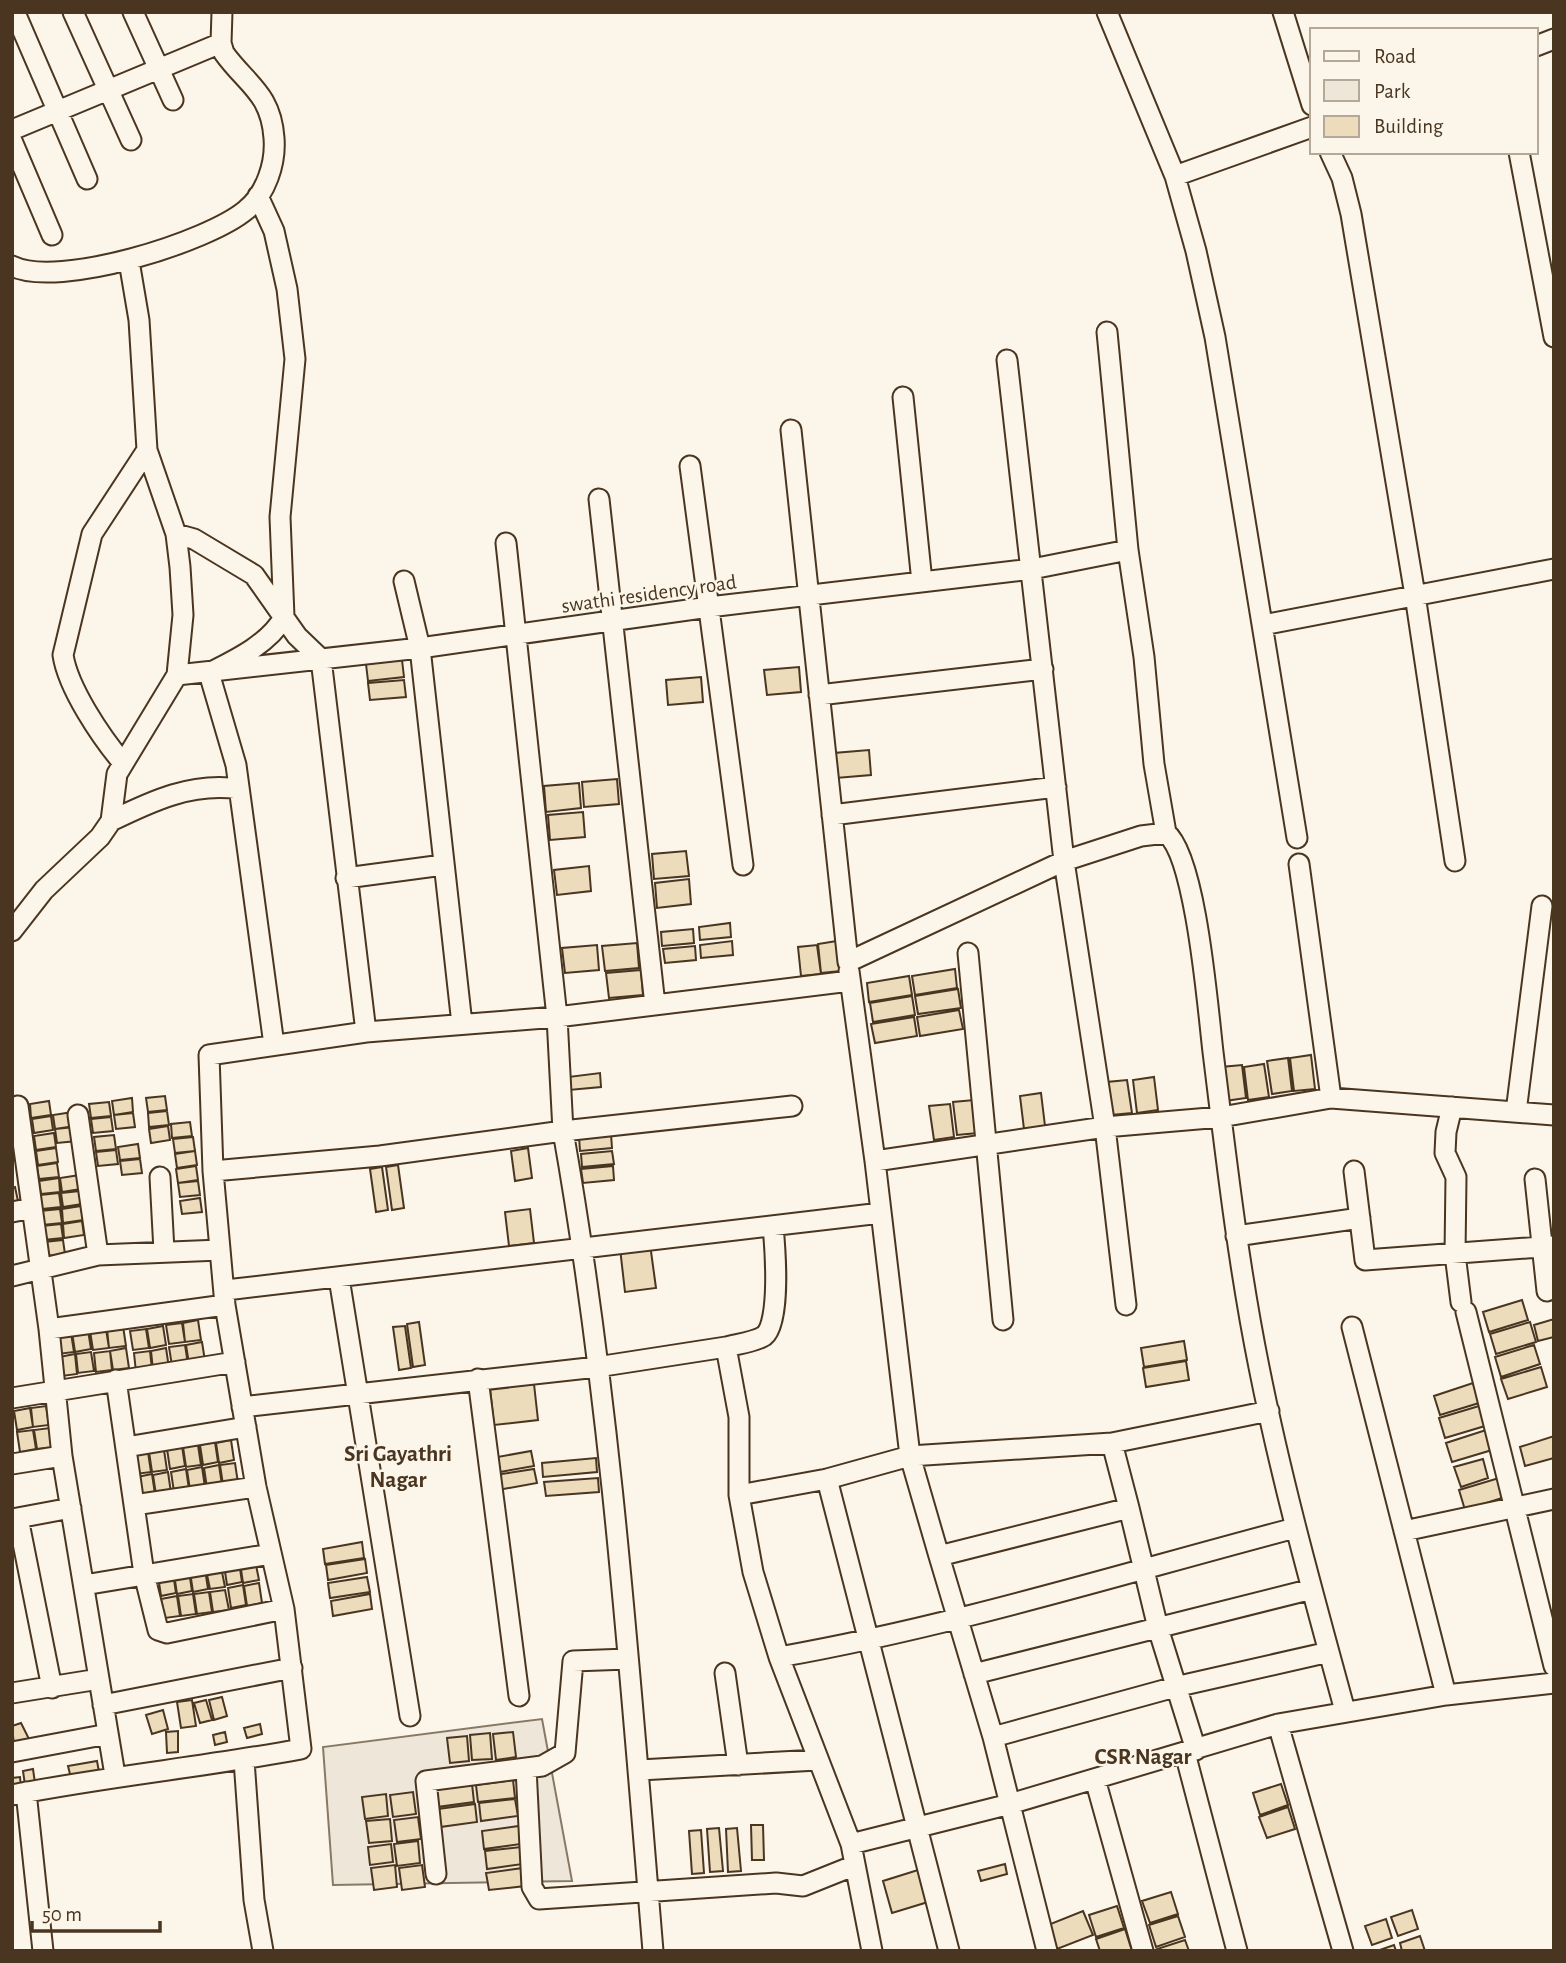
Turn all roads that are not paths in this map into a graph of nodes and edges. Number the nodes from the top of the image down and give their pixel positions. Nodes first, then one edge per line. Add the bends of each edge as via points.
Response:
1 (73, 12) edge
2 (133, 12) edge
3 (222, 12) edge
4 (1107, 12) edge
5 (1283, 12) edge
6 (16, 15) dead end
7 (221, 43) junction
8 (158, 67) junction
9 (107, 89) junction
10 (1310, 99) edge
11 (173, 100) dead end
12 (57, 111) junction
13 (1310, 128) edge
14 (12, 130) edge
15 (131, 140) dead end
16 (12, 141) edge
17 (1332, 154) edge
18 (1519, 154) edge
19 (1175, 176) junction
20 (87, 179) dead end
21 (258, 196) junction
22 (52, 235) dead end
23 (129, 261) junction
24 (12, 266) edge
25 (1108, 332) dead end
26 (1554, 337) edge
27 (1007, 360) dead end
28 (903, 397) dead end
29 (791, 430) dead end
30 (147, 450) junction
31 (690, 466) dead end
32 (599, 499) dead end
33 (176, 534) junction
34 (506, 544) dead end
35 (1128, 550) junction
36 (1032, 569) junction
37 (1554, 569) edge
38 (404, 581) dead end
39 (922, 582) junction
40 (1415, 594) junction
41 (808, 595) junction
42 (709, 607) junction
43 (284, 617) junction
44 (614, 622) junction
45 (1263, 625) junction
46 (517, 635) junction
47 (420, 648) junction
48 (321, 659) junction
49 (1043, 669) junction
50 (209, 673) junction
51 (177, 675) junction
52 (819, 695) junction
53 (123, 763) junction
54 (1056, 787) junction
55 (239, 789) junction
56 (832, 816) junction
57 (111, 821) junction
58 (1166, 833) junction
59 (1297, 838) dead end
60 (1064, 861) junction
61 (1455, 861) dead end
62 (1299, 864) dead end
63 (443, 865) junction
64 (743, 865) dead end
65 (346, 878) junction
66 (1542, 906) dead end
67 (12, 931) edge
68 (968, 953) dead end
69 (849, 971) junction
70 (655, 1005) junction
71 (557, 1017) junction
72 (462, 1024) junction
73 (366, 1032) junction
74 (274, 1045) junction
75 (1331, 1098) junction
76 (792, 1106) dead end
77 (18, 1107) dead end
78 (1452, 1107) junction
79 (1516, 1112) junction
80 (78, 1115) dead end
81 (1554, 1115) edge
82 (1221, 1116) junction
83 (1105, 1128) junction
84 (563, 1131) junction
85 (988, 1144) junction
86 (875, 1161) junction
87 (214, 1171) junction
88 (1354, 1171) dead end
89 (160, 1177) dead end
90 (1535, 1179) dead end
91 (22, 1210) edge
92 (881, 1213) junction
93 (1360, 1218) junction
94 (773, 1226) junction
95 (1236, 1236) junction
96 (583, 1246) junction
97 (1548, 1247) edge
98 (220, 1250) junction
99 (164, 1251) junction
100 (1455, 1254) junction
101 (98, 1255) junction
102 (40, 1270) junction
103 (12, 1276) edge
104 (339, 1278) junction
105 (1547, 1291) dead end
106 (225, 1298) junction
107 (1126, 1305) dead end
108 (1003, 1321) dead end
109 (1352, 1327) dead end
110 (49, 1329) junction
111 (726, 1347) junction
112 (235, 1362) junction
113 (597, 1367) junction
114 (478, 1379) junction
115 (116, 1380) junction
116 (56, 1392) junction
117 (358, 1395) junction
118 (12, 1398) edge
119 (242, 1407) junction
120 (1269, 1411) junction
121 (246, 1427) junction
122 (1112, 1443) junction
123 (125, 1447) junction
124 (62, 1456) junction
125 (910, 1456) junction
126 (12, 1464) edge
127 (827, 1479) junction
128 (256, 1487) junction
129 (739, 1495) junction
130 (1554, 1499) edge
131 (134, 1505) junction
132 (71, 1508) junction
133 (1129, 1508) junction
134 (1516, 1510) junction
135 (15, 1519) edge
136 (1295, 1528) junction
137 (1404, 1531) junction
138 (271, 1554) junction
139 (939, 1556) junction
140 (1144, 1567) junction
141 (144, 1574) junction
142 (21, 1581) edge
143 (83, 1585) junction
144 (1312, 1590) junction
145 (284, 1609) junction
146 (958, 1619) junction
147 (1158, 1628) junction
148 (869, 1641) junction
149 (1329, 1652) junction
150 (779, 1657) junction
151 (628, 1659) junction
152 (1554, 1666) edge
153 (292, 1668) junction
154 (725, 1672) dead end
155 (974, 1674) junction
156 (99, 1679) junction
157 (1554, 1682) edge
158 (1175, 1687) junction
159 (51, 1688) junction
160 (12, 1693) edge
161 (1446, 1695) junction
162 (519, 1696) dead end
163 (103, 1705) junction
164 (1345, 1711) junction
165 (410, 1716) dead end
166 (1278, 1724) junction
167 (108, 1734) junction
168 (993, 1737) junction
169 (1190, 1751) junction
170 (12, 1752) edge
171 (244, 1760) junction
172 (817, 1760) junction
173 (738, 1765) junction
174 (526, 1768) junction
175 (640, 1770) junction
176 (115, 1775) junction
177 (1095, 1779) junction
178 (19, 1793) edge
179 (1010, 1804) junction
180 (918, 1830) junction
181 (851, 1844) junction
182 (853, 1866) junction
183 (436, 1874) dead end
184 (649, 1891) junction
185 (43, 1951) edge
186 (263, 1951) edge
187 (653, 1951) edge
188 (872, 1951) edge
189 (949, 1951) edge
190 (1047, 1951) edge
191 (1143, 1951) edge
192 (1237, 1951) edge
193 (1343, 1951) edge

1 - 9 street
2 - 8 street
3 - 7 street
4 - 19 street
5 - 10 street
6 - 12 street
7 - 8 street
7 - 21 street via 231,63 264,99 274,137 272,164
8 - 9 street
8 - 11 street
9 - 12 street
9 - 15 street
12 - 14 street
12 - 20 street
13 - 19 street
16 - 22 street
17 - 40 street via 1351,214
18 - 26 street
19 - 45 street via 1215,337
21 - 23 street via 247,210 215,230
21 - 43 street via 274,231 295,359 280,517
23 - 24 street via 52,271
23 - 30 street via 139,320
25 - 35 street
27 - 36 street
28 - 39 street
29 - 41 street
30 - 33 street
30 - 53 street via 92,534 63,655 92,724
31 - 42 street
32 - 44 street
33 - 43 street via 194,539 254,575
33 - 51 street via 183,615
34 - 46 street
35 - 36 street, swathi residency road
35 - 58 street
36 - 39 street, swathi residency road
36 - 49 street
37 - 40 street
38 - 47 street
39 - 41 street, swathi residency road
40 - 45 street
40 - 61 street
41 - 42 street, swathi residency road
41 - 52 street
42 - 44 street, swathi residency road
42 - 64 street
43 - 48 street
43 - 50 street via 266,639
44 - 46 street, swathi residency road
44 - 70 street
45 - 59 street
46 - 47 street, swathi residency road
46 - 71 street
47 - 48 street, swathi residency road
47 - 63 street
48 - 50 street, swathi residency road
48 - 65 street
49 - 52 street
49 - 54 street
50 - 51 street, swathi residency road
50 - 55 street
51 - 53 street
52 - 56 street
53 - 57 street via 113,791
54 - 56 street
54 - 60 street
55 - 57 street via 219,786 177,792
55 - 74 street
56 - 69 street
57 - 67 street via 44,890
58 - 60 street via 1141,836
58 - 82 street via 1176,840 1186,870
60 - 69 street
60 - 83 street
62 - 75 street
63 - 65 street
63 - 72 street
65 - 73 street
66 - 79 street
68 - 85 street
69 - 70 street
69 - 86 street
70 - 71 street
71 - 72 street
71 - 84 street
72 - 73 street
73 - 74 street
74 - 87 street via 209,1055
75 - 78 street
75 - 82 street
76 - 84 street
77 - 91 street
78 - 79 street
78 - 100 street via 1445,1153 1456,1177
79 - 81 street
80 - 101 street
82 - 83 street
82 - 95 street
83 - 85 street
83 - 107 street
84 - 87 street via 380,1156
84 - 96 street
85 - 86 street
85 - 108 street
86 - 92 street
87 - 98 street
88 - 93 street
89 - 99 street
90 - 97 street
91 - 102 street
92 - 94 street
92 - 125 street
93 - 95 street
93 - 100 street via 1365,1261
94 - 96 street
94 - 111 street via 777,1259 771,1327 763,1336
95 - 120 street
96 - 104 street
96 - 113 street
97 - 100 street
97 - 105 street
98 - 99 street
98 - 106 street
99 - 101 street
100 - 134 street via 1464,1307
101 - 102 street
102 - 103 street
102 - 110 street
104 - 106 street
104 - 117 street
106 - 110 street
106 - 112 street
109 - 137 street
110 - 116 street
111 - 113 street
111 - 129 street via 740,1417
112 - 115 street
112 - 119 street
113 - 114 street
113 - 151 street
114 - 117 street
114 - 162 street
115 - 116 street
115 - 123 street
116 - 118 street
116 - 124 street
117 - 119 street
117 - 165 street
119 - 121 street
120 - 122 street
120 - 136 street
121 - 123 street
121 - 128 street
122 - 125 street
122 - 133 street
123 - 131 street
124 - 126 street
124 - 132 street
125 - 127 street
125 - 139 street
127 - 129 street
127 - 148 street
128 - 131 street
128 - 138 street
129 - 150 street via 753,1572
130 - 134 street
131 - 141 street
132 - 135 street
132 - 143 street
133 - 139 street
133 - 140 street
134 - 137 street
134 - 152 street
135 - 142 street
136 - 140 street
136 - 144 street
137 - 161 street
138 - 141 street
138 - 145 street
139 - 146 street
140 - 146 street
140 - 147 street
141 - 143 street
141 - 145 street via 155,1626 162,1633
142 - 159 street
143 - 156 street
144 - 147 street
144 - 149 street
145 - 153 street
146 - 148 street
146 - 155 street
147 - 155 street
147 - 158 street
148 - 150 street
148 - 180 street
149 - 158 street
149 - 164 street
150 - 172 street
151 - 174 street via 573,1661 565,1753 542,1766
151 - 175 street
153 - 163 street
153 - 171 street via 301,1749
154 - 173 street
155 - 168 street
156 - 159 street
156 - 163 street
157 - 161 street
158 - 168 street
158 - 169 street
159 - 160 street
161 - 164 street
163 - 167 street
164 - 166 street
166 - 169 street
166 - 193 street
167 - 170 street
167 - 176 street
168 - 179 street
169 - 177 street
169 - 192 street
171 - 176 street
171 - 186 street via 254,1900
172 - 173 street
172 - 181 street
173 - 175 street
174 - 183 street via 426,1782
174 - 184 street via 533,1887 540,1899
175 - 184 street
176 - 178 street
177 - 179 street
177 - 191 street
178 - 185 street
179 - 180 street
179 - 190 street
180 - 181 street
180 - 189 street
181 - 182 street
182 - 184 street via 803,1886 776,1883
182 - 188 street
184 - 187 street

